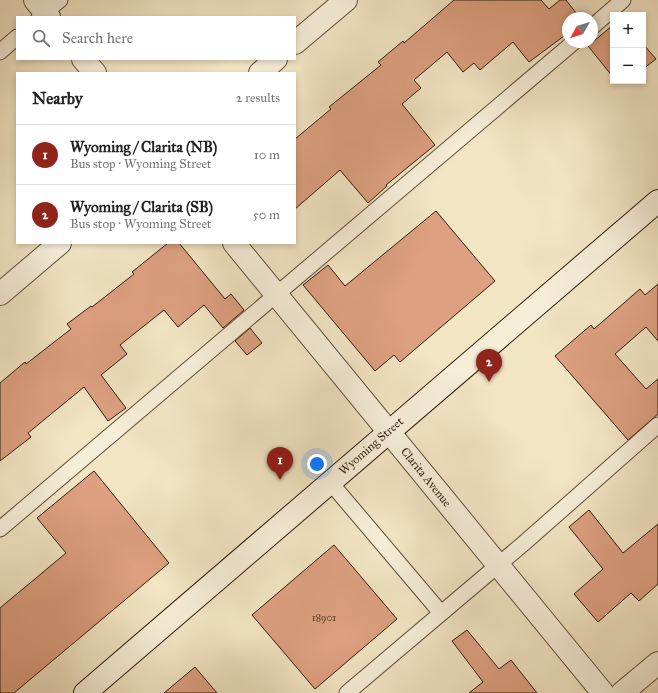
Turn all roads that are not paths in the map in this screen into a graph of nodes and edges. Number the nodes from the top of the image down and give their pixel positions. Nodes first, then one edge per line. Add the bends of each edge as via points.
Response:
1 (346, 0) edge
2 (623, 0) edge
3 (598, 22) edge
4 (16, 38) edge
5 (296, 42) edge
6 (567, 48) edge
7 (0, 52) edge
8 (84, 60) edge
9 (275, 60) edge
10 (94, 72) edge
11 (261, 72) edge
12 (658, 201) edge
13 (59, 244) edge
14 (235, 244) edge
15 (0, 294) edge
16 (277, 295) junction
17 (658, 425) edge
18 (388, 431) junction
19 (330, 482) junction
20 (0, 529) edge
21 (498, 565) junction
22 (441, 613) junction
23 (658, 663) edge
24 (85, 693) edge
25 (347, 693) edge
26 (603, 693) edge
27 (622, 693) edge

1 - 5 street
2 - 3 lane
4 - 7 lane
6 - 16 lane
8 - 10 street
9 - 11 street
12 - 18 street, Wyoming Street
13 - 15 street
14 - 16 street, Clarita Avenue
16 - 18 street, Clarita Avenue
16 - 20 lane
17 - 21 lane
18 - 19 street, Wyoming Street
18 - 21 street, Clarita Avenue
19 - 22 lane
19 - 24 street, Wyoming Street
21 - 22 lane
21 - 26 street, Clarita Avenue
22 - 25 lane
23 - 27 street

